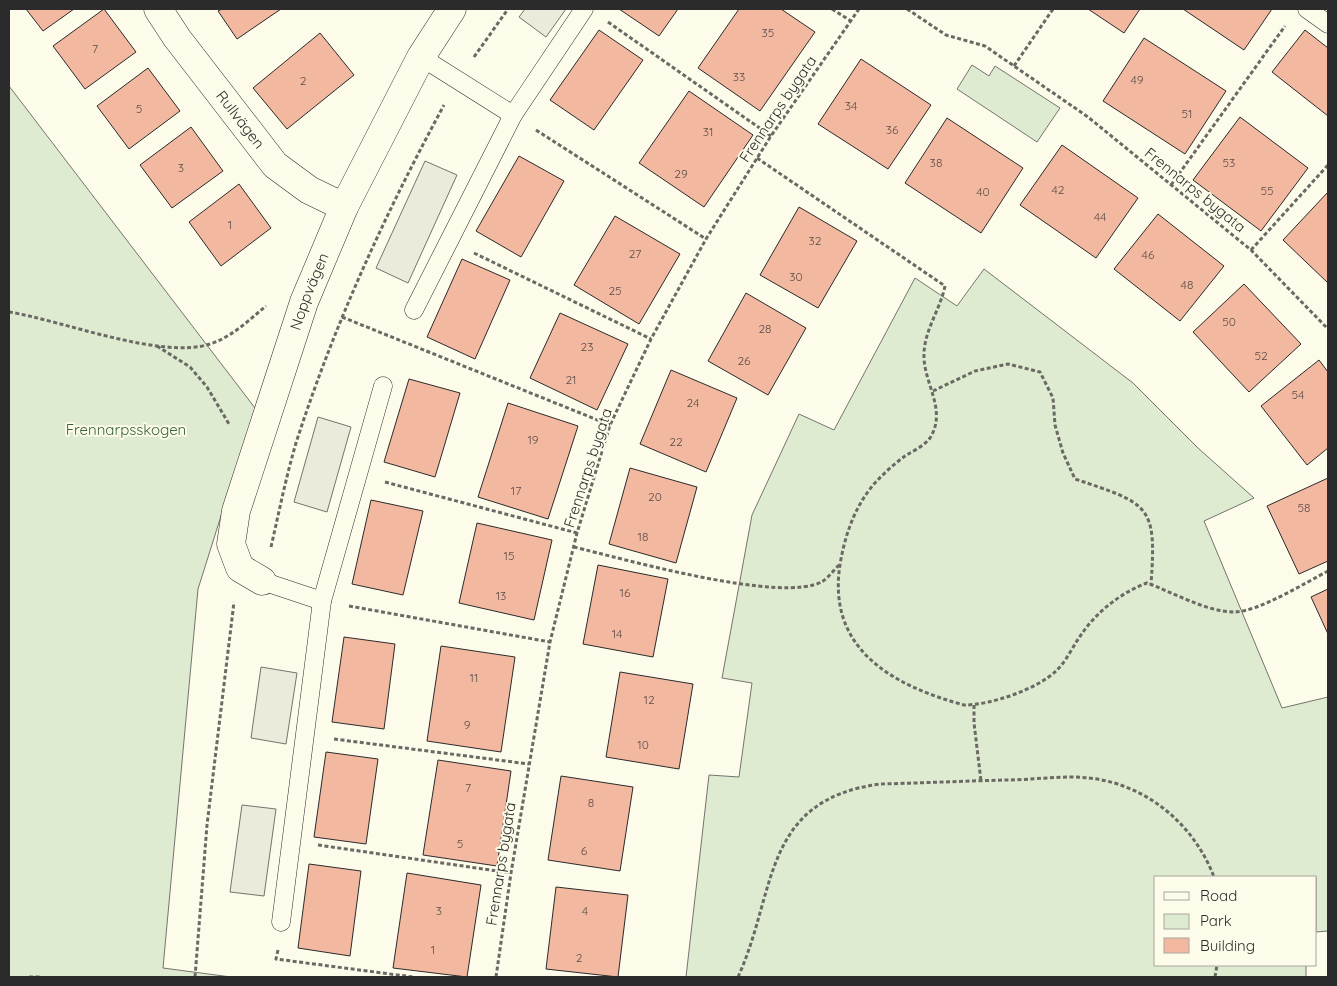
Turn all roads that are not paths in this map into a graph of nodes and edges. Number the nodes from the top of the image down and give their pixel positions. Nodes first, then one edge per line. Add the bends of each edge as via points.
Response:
1 (158, 9) edge
2 (452, 9) edge
3 (584, 9) edge
4 (1307, 9) edge
5 (1328, 24) edge
6 (421, 57) junction
7 (513, 115) junction
8 (344, 207) junction
9 (414, 310) dead end
10 (383, 386) dead end
11 (251, 575) joint
12 (322, 601) junction
13 (281, 922) dead end

1 - 8 street, Rullvägen via 275,165 309,190
2 - 6 street, Noppvägen
3 - 7 lane
4 - 5 lane
6 - 7 lane
6 - 8 street, Noppvägen
7 - 9 lane
8 - 11 street, Noppvägen via 304,302 236,511 231,544
10 - 12 lane
11 - 12 lane
12 - 13 lane

